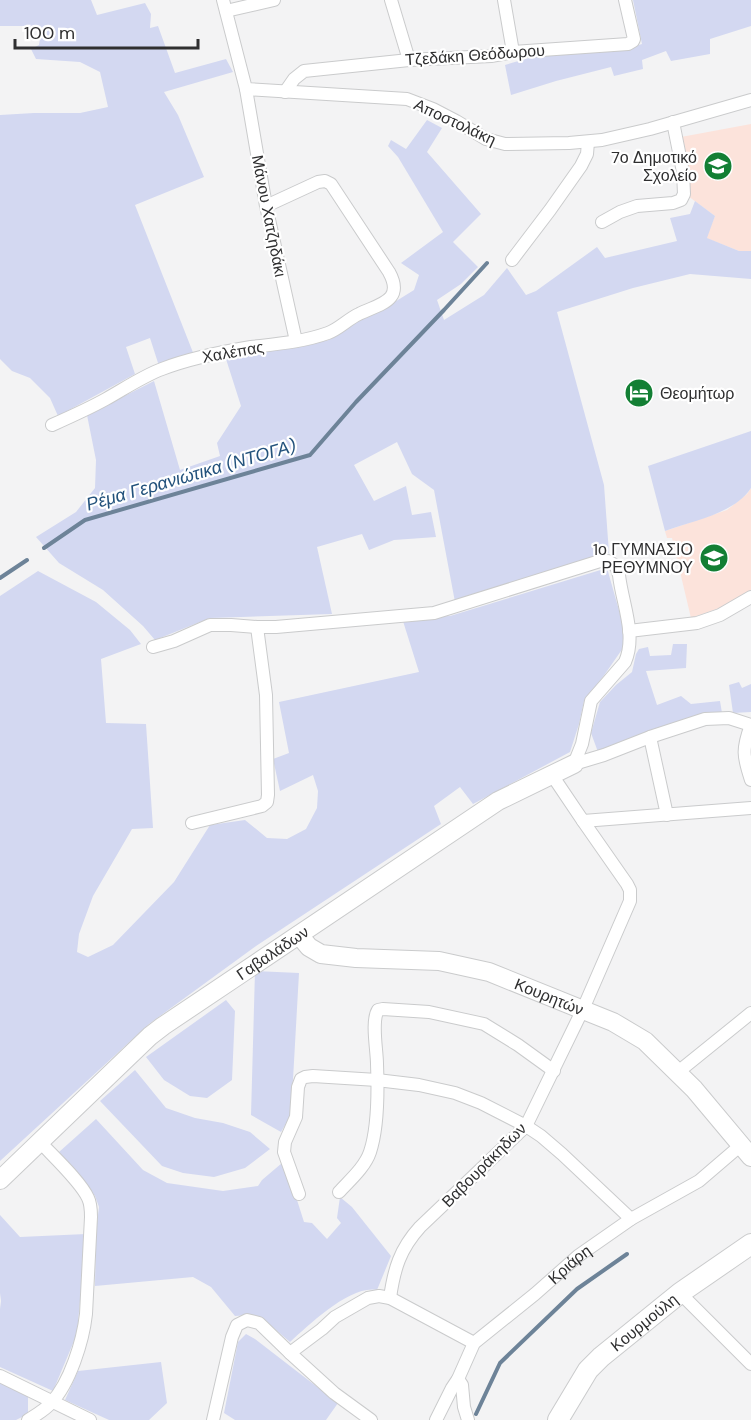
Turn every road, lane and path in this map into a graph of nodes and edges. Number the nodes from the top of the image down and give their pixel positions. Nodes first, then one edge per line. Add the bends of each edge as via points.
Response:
1 (274, 0) edge
2 (391, 0) edge
3 (504, 0) edge
4 (625, 0) edge
5 (225, 6) edge
6 (513, 52) junction
7 (409, 60) junction
8 (246, 89) junction
9 (285, 92) junction
10 (751, 100) edge
11 (673, 122) junction
12 (588, 142) junction
13 (266, 206) junction
14 (602, 222) dead end
15 (512, 260) dead end
16 (296, 342) junction
17 (52, 425) dead end
18 (751, 597) edge
19 (257, 627) junction
20 (629, 631) junction
21 (153, 647) dead end
22 (751, 725) edge
23 (650, 737) junction
24 (573, 764) junction
25 (552, 775) junction
26 (751, 780) edge
27 (751, 808) edge
28 (667, 815) junction
29 (583, 821) junction
30 (192, 823) dead end
31 (299, 935) junction
32 (583, 1009) junction
33 (751, 1013) edge
34 (554, 1071) junction
35 (678, 1071) junction
36 (377, 1080) junction
37 (526, 1126) junction
38 (40, 1142) junction
39 (748, 1154) edge
40 (0, 1180) edge
41 (339, 1192) dead end
42 (299, 1194) dead end
43 (631, 1219) junction
44 (751, 1244) edge
45 (680, 1293) junction
46 (390, 1298) junction
47 (474, 1343) junction
48 (290, 1353) junction
49 (751, 1364) edge
50 (0, 1376) edge
51 (458, 1379) junction
52 (52, 1402) junction
53 (28, 1420) edge
54 (90, 1420) edge
55 (213, 1420) edge
56 (371, 1420) edge
57 (436, 1420) edge
58 (468, 1420) edge
59 (558, 1420) edge

1 - 5 street
2 - 7 street
3 - 6 street
4 - 6 street, Τζεδάκη Θεόδωρου via 634,39 628,44
5 - 8 street
6 - 7 street, Τζεδάκη Θεόδωρου
7 - 9 street, Τζεδάκη Θεόδωρου via 304,71
8 - 9 street, Αποστολάκη
8 - 13 street, Μάνου Χατζηδάκι
9 - 12 street, Αποστολάκη via 407,99 500,144
10 - 11 street, Αποστολάκη
11 - 12 street, Αποστολάκη
11 - 14 street via 683,172 681,200 637,206
12 - 15 street via 581,166
13 - 16 street, Μάνου Χατζηδάκι
13 - 16 street, Χαλέπας via 318,182 331,184 393,280 392,296 385,302 348,319 331,332
16 - 17 street, Χαλέπας via 219,353 160,369
18 - 20 street via 720,615 697,622
19 - 20 street via 434,613 608,561 616,566
19 - 21 street via 210,625
19 - 30 street via 266,695 267,802
20 - 24 street via 625,662 591,701 582,744
22 - 23 street via 729,718 705,719
22 - 26 street via 744,760
23 - 24 street
23 - 28 street
24 - 25 street, Γαβαλάδων
25 - 29 street, Βαβουράκηδων
25 - 31 street, Γαβαλάδων via 498,801
27 - 28 street
28 - 29 street
29 - 32 street, Βαβουράκηδων via 631,894
31 - 32 street, Κουρητών via 321,954 439,961 471,967
31 - 38 street, Γαβαλάδων via 163,1026
32 - 34 street, Βαβουράκηδων
32 - 35 street, Κουρητών via 645,1041
33 - 35 street
34 - 36 street via 484,1024 429,1012 383,1009 377,1011 375,1018
34 - 37 street, Βαβουράκηδων
35 - 39 street, Κουρητών
36 - 37 street via 465,1096
36 - 41 street via 370,1153
36 - 42 street via 313,1076 301,1079 296,1117 284,1152
37 - 43 street
37 - 46 street, Βαβουράκηδων via 410,1239 394,1273
38 - 40 street, Γαβαλάδων
38 - 52 street via 84,1190 91,1209 84,1330 75,1360
39 - 43 street, Κριάρη
43 - 47 street, Κριάρη via 578,1256
44 - 45 main road, Κουρμούλη
45 - 49 street
45 - 59 main road, Κουρμούλη via 588,1370
46 - 47 street
46 - 48 street via 368,1298 335,1317
47 - 51 street, Κριάρη
48 - 55 street via 259,1323 247,1320 237,1325
48 - 56 street
50 - 52 street
51 - 57 street, Κριάρη
51 - 58 street
52 - 53 street
52 - 54 street

